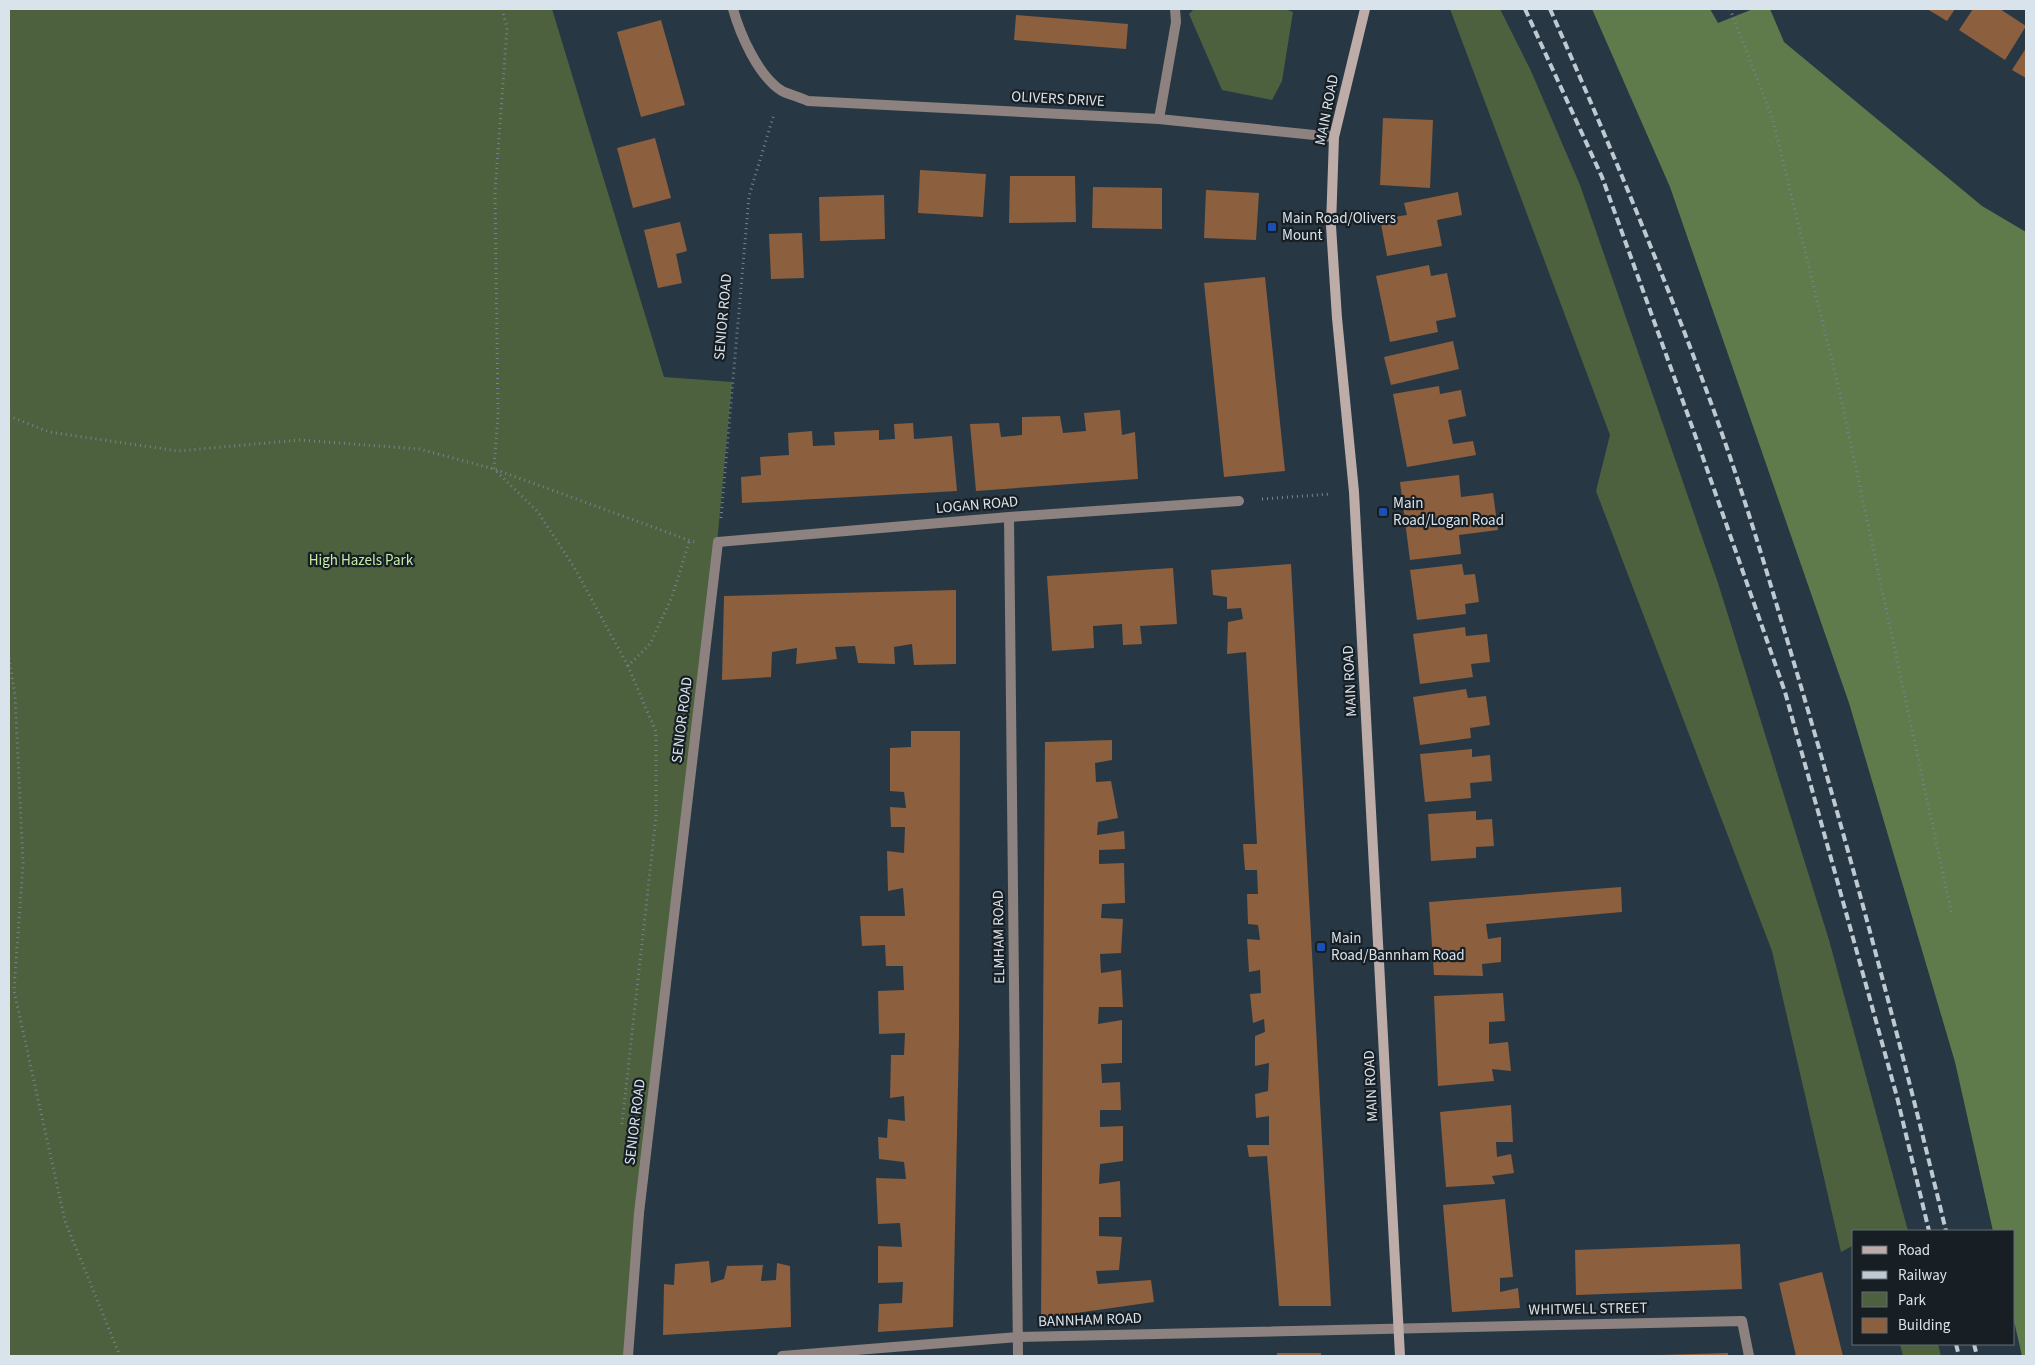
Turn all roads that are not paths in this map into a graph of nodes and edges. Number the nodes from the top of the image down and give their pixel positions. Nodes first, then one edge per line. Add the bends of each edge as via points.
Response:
1 (733, 9) edge
2 (1174, 9) edge
3 (1365, 9) edge
4 (1159, 119) junction
5 (1334, 137) junction
6 (1240, 501) road end
7 (1009, 517) junction
8 (718, 542) joint
9 (1399, 1327) junction
10 (1018, 1337) junction
11 (628, 1356) edge
12 (782, 1356) edge
13 (1018, 1356) edge
14 (1400, 1356) edge
15 (1749, 1356) edge

1 - 4 street, OLIVERS DRIVE via 741,37 760,67 782,90 808,101
2 - 4 street via 1176,22
3 - 5 main road, MAIN ROAD
4 - 5 street, OLIVERS DRIVE
5 - 9 main road, MAIN ROAD via 1332,235 1354,492
6 - 7 street, LOGAN ROAD
7 - 8 street, LOGAN ROAD
7 - 10 street, ELMHAM ROAD
8 - 11 street, SENIOR ROAD via 639,1213
9 - 10 street, BANNHAM ROAD
9 - 14 main road, MAIN ROAD
9 - 15 street, WHITWELL STREET via 1742,1321
10 - 12 street, BANNHAM ROAD
10 - 13 street, ELMHAM ROAD

